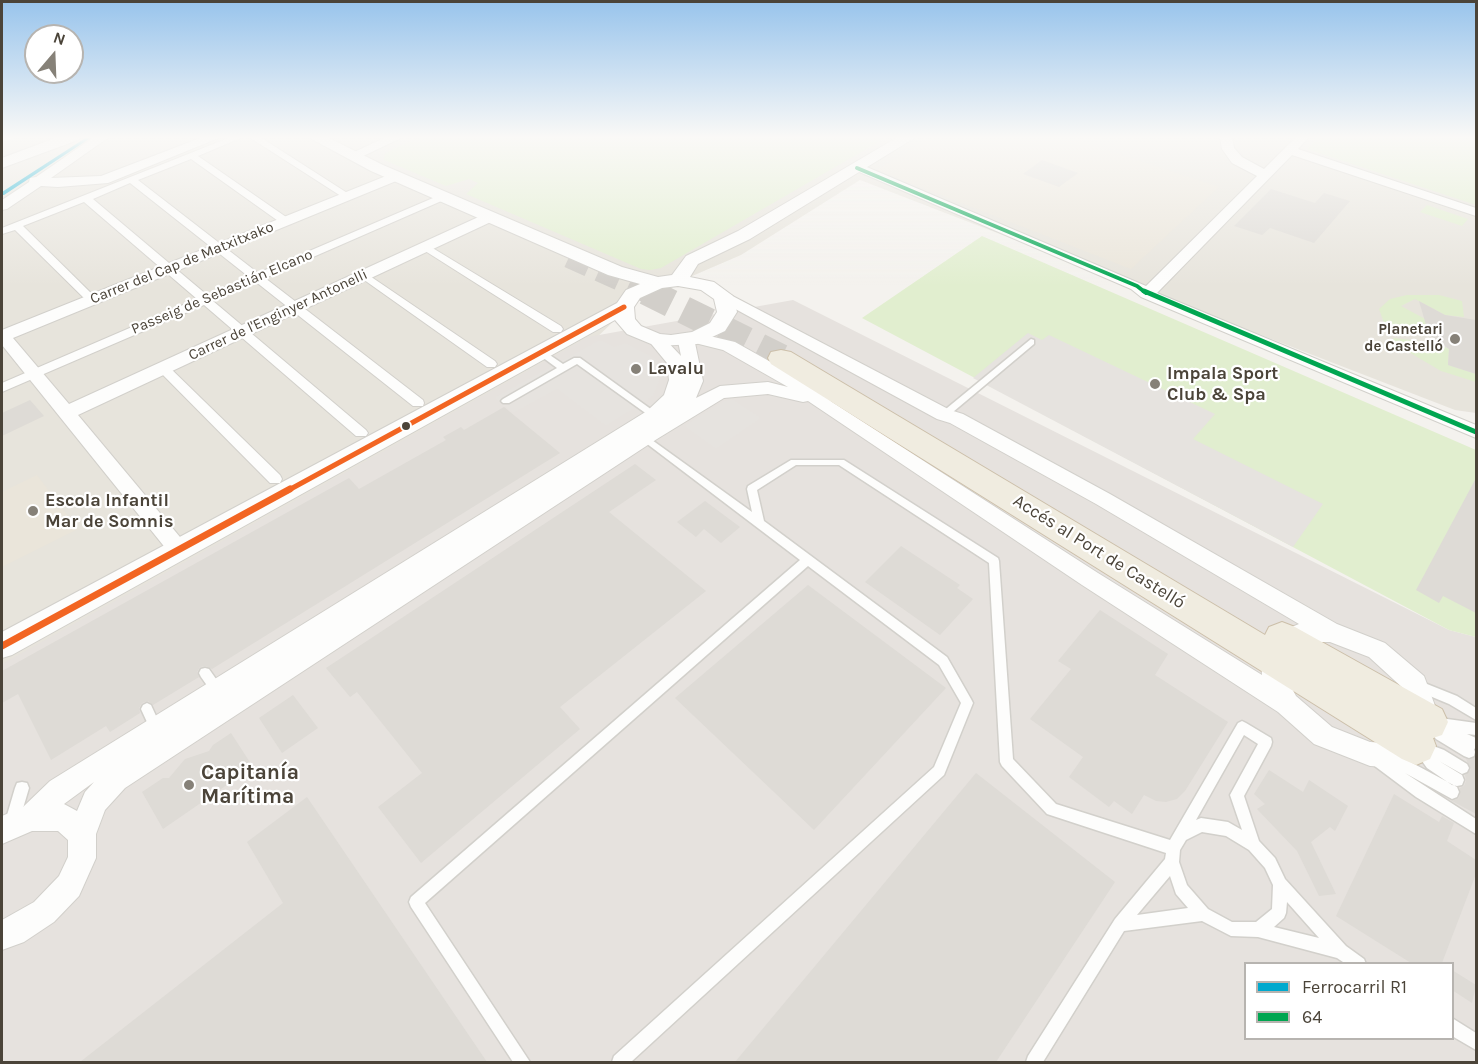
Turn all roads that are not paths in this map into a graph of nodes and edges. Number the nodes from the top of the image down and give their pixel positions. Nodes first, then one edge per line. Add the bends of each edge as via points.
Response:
1 (29, 187) edge
2 (115, 187) edge
3 (141, 187) edge
4 (236, 187) edge
5 (332, 187) edge
6 (370, 187) edge
7 (420, 187) edge
8 (826, 187) edge
9 (901, 187) edge
10 (1245, 187) edge
11 (1406, 187) edge
12 (347, 196) junction
13 (443, 197) junction
14 (86, 198) junction
15 (2, 206) edge
16 (1476, 212) edge
17 (490, 217) junction
18 (285, 221) junction
19 (16, 225) junction
20 (2, 231) edge
21 (744, 235) junction
22 (426, 247) junction
23 (219, 248) junction
24 (168, 269) junction
25 (615, 271) junction
26 (364, 275) junction
27 (257, 277) junction
28 (678, 280) junction
29 (658, 282) junction
30 (1142, 290) junction
31 (719, 298) junction
32 (92, 300) junction
33 (205, 300) junction
34 (629, 301) junction
35 (295, 307) junction
36 (567, 330) junction
37 (634, 330) junction
38 (242, 332) junction
39 (2, 335) edge
40 (691, 339) junction
41 (656, 340) junction
42 (1031, 342) dead end
43 (541, 352) junction
44 (785, 355) tunnel mouth
45 (490, 364) dead end
46 (563, 368) junction
47 (163, 369) junction
48 (34, 374) junction
49 (2, 388) edge
50 (506, 400) dead end
51 (418, 403) dead end
52 (826, 406) junction
53 (66, 413) junction
54 (944, 415) junction
55 (649, 429) junction
56 (1476, 432) edge
57 (361, 433) dead end
58 (275, 479) dead end
59 (759, 523) junction
60 (179, 549) junction
61 (808, 560) junction
62 (1331, 632) junction
63 (2, 646) edge
64 (1279, 649) junction
65 (1415, 684) junction
66 (1287, 704) junction
67 (1476, 714) edge
68 (1476, 729) edge
69 (1400, 745) junction
70 (1471, 747) dead end
71 (19, 822) edge
72 (1476, 827) edge
73 (82, 834) junction
74 (1254, 845) junction
75 (1175, 848) junction
76 (1280, 884) junction
77 (1203, 914) junction
78 (1120, 924) junction
79 (1258, 930) junction
80 (5, 938) edge
81 (1341, 951) junction
82 (1358, 962) edge
83 (1454, 1027) edge
84 (1476, 1042) edge
85 (522, 1062) edge
86 (620, 1062) edge
87 (1034, 1062) edge

1 - 15 street
2 - 14 street
3 - 23 street
4 - 18 street
5 - 12 street
6 - 12 street, Carrer del Cap de Matxitxako
7 - 13 street
8 - 21 street
9 - 30 street
10 - 30 street
11 - 16 street
12 - 18 street, Carrer del Cap de Matxitxako
13 - 17 street
13 - 27 street, Passeig de Sebastián Elcano
14 - 19 street
14 - 24 street
17 - 22 street, Carrer de l'Enginyer Antonelli
17 - 25 street
18 - 23 street, Carrer del Cap de Matxitxako
19 - 20 street
19 - 32 street
21 - 28 street via 692,260
21 - 31 street via 708,266
22 - 26 street, Carrer de l'Enginyer Antonelli
22 - 36 street
23 - 24 street, Carrer del Cap de Matxitxako
23 - 27 street
24 - 32 street, Carrer del Cap de Matxitxako
24 - 33 street
25 - 29 street
25 - 34 street
26 - 35 street, Carrer de l'Enginyer Antonelli
26 - 45 street
27 - 33 street, Passeig de Sebastián Elcano
27 - 35 street
28 - 29 street
28 - 31 street
29 - 34 street
30 - 56 street
31 - 40 street via 718,327
31 - 54 street
32 - 39 street, Carrer del Cap de Matxitxako
33 - 38 street
33 - 48 street, Passeig de Sebastián Elcano
34 - 36 street
34 - 37 street via 625,320
35 - 38 street, Carrer de l'Enginyer Antonelli
35 - 51 street
36 - 37 street
36 - 43 street
37 - 41 street
38 - 47 street, Carrer de l'Enginyer Antonelli
38 - 57 street
39 - 48 street
40 - 41 street
40 - 52 street via 729,346 804,388
40 - 55 street via 694,381 686,401
41 - 55 street via 676,362 678,380 672,397
42 - 54 lane
43 - 46 lane
43 - 60 street
44 - 64 highway, Accés al Port de Castelló
46 - 50 lane
46 - 55 lane via 577,360
47 - 53 street, Carrer de l'Enginyer Antonelli
47 - 58 street
48 - 49 street, Passeig de Sebastián Elcano
48 - 53 street
52 - 55 street via 798,393 768,388 720,392
52 - 66 street
53 - 60 street
54 - 62 street via 1103,499
55 - 59 lane
55 - 71 street via 211,681 151,719
55 - 73 street via 116,779 96,801
59 - 61 lane
59 - 75 lane via 752,489 794,462 841,462 994,561 1007,762 1052,809
60 - 63 street
61 - 85 lane via 416,902
61 - 86 lane via 943,661 967,703 939,771
62 - 64 street via 1305,632
62 - 65 street via 1377,650
64 - 66 street via 1275,680
64 - 69 highway, Accés al Port de Castelló
65 - 67 lane
65 - 69 street
66 - 69 street via 1323,736
68 - 69 lane
69 - 69 lane via 1457,780 1432,765
69 - 70 lane via 1441,735
69 - 72 lane via 1421,792
71 - 73 street via 64,817
73 - 80 street via 82,858 69,886 44,912
74 - 75 lane via 1228,829 1201,825
74 - 75 lane via 1237,795 1266,742 1242,728
74 - 76 lane via 1270,863
75 - 77 lane via 1181,889
75 - 78 lane
76 - 79 lane via 1279,913
76 - 81 lane
77 - 78 lane
77 - 79 lane via 1231,929
78 - 87 lane
79 - 81 lane
81 - 82 lane
83 - 84 lane

